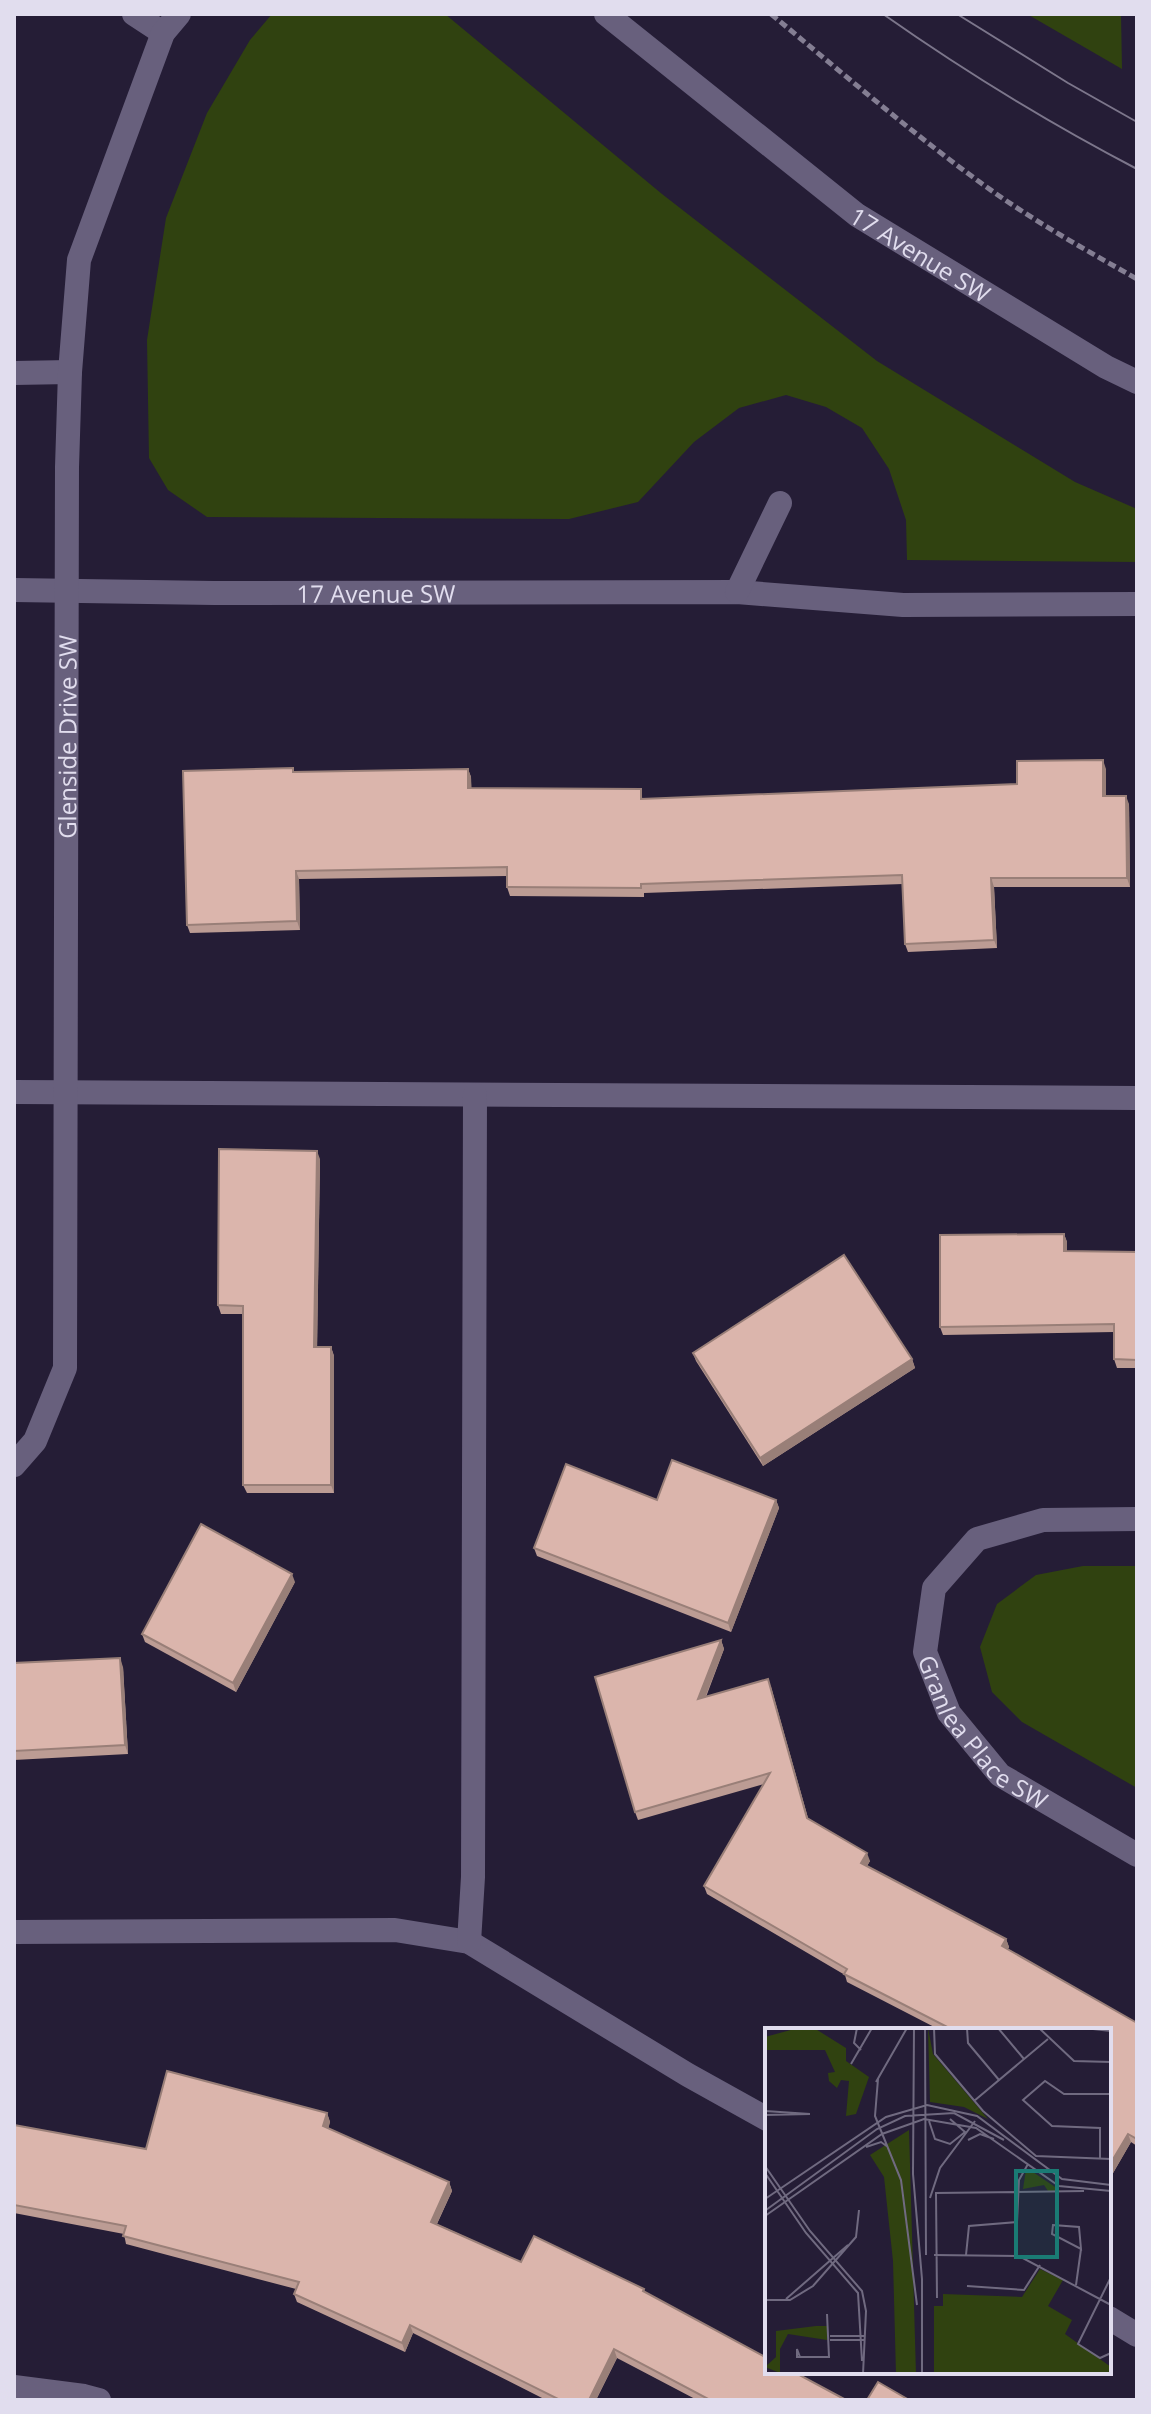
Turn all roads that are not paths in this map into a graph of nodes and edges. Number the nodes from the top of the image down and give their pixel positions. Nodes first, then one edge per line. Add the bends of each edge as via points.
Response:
1 (134, 14) edge
2 (606, 14) edge
3 (171, 23) edge
4 (70, 372) junction
5 (14, 373) edge
6 (1137, 382) edge
7 (780, 503) dead end
8 (14, 590) edge
9 (65, 590) junction
10 (737, 592) junction
11 (1137, 604) edge
12 (14, 1092) edge
13 (65, 1092) junction
14 (475, 1095) junction
15 (1137, 1098) edge
16 (14, 1465) edge
17 (1137, 1519) edge
18 (1137, 1855) edge
19 (14, 1932) edge
20 (469, 1942) junction
21 (765, 2118) edge
22 (1111, 2319) edge
23 (1137, 2335) edge
24 (14, 2387) edge
25 (99, 2400) edge

1 - 3 street
2 - 6 street, 17 Avenue SW via 857,215
3 - 4 street, Glenside Drive SW via 79,260
4 - 5 street
4 - 9 street, Glenside Drive SW
7 - 10 street
8 - 9 street, 17 Avenue SW
9 - 10 street, 17 Avenue SW
9 - 13 street, Glenside Drive SW
10 - 11 street, 17 Avenue SW via 903,605
12 - 13 street
13 - 14 street
13 - 16 street, Glenside Drive SW via 65,1368 35,1441
14 - 15 street
14 - 20 street
17 - 18 street, Granlea Place SW via 1043,1520 977,1539 934,1588 925,1652 949,1713 1000,1775
19 - 20 street via 395,1930
20 - 21 street
22 - 23 street
24 - 25 street

